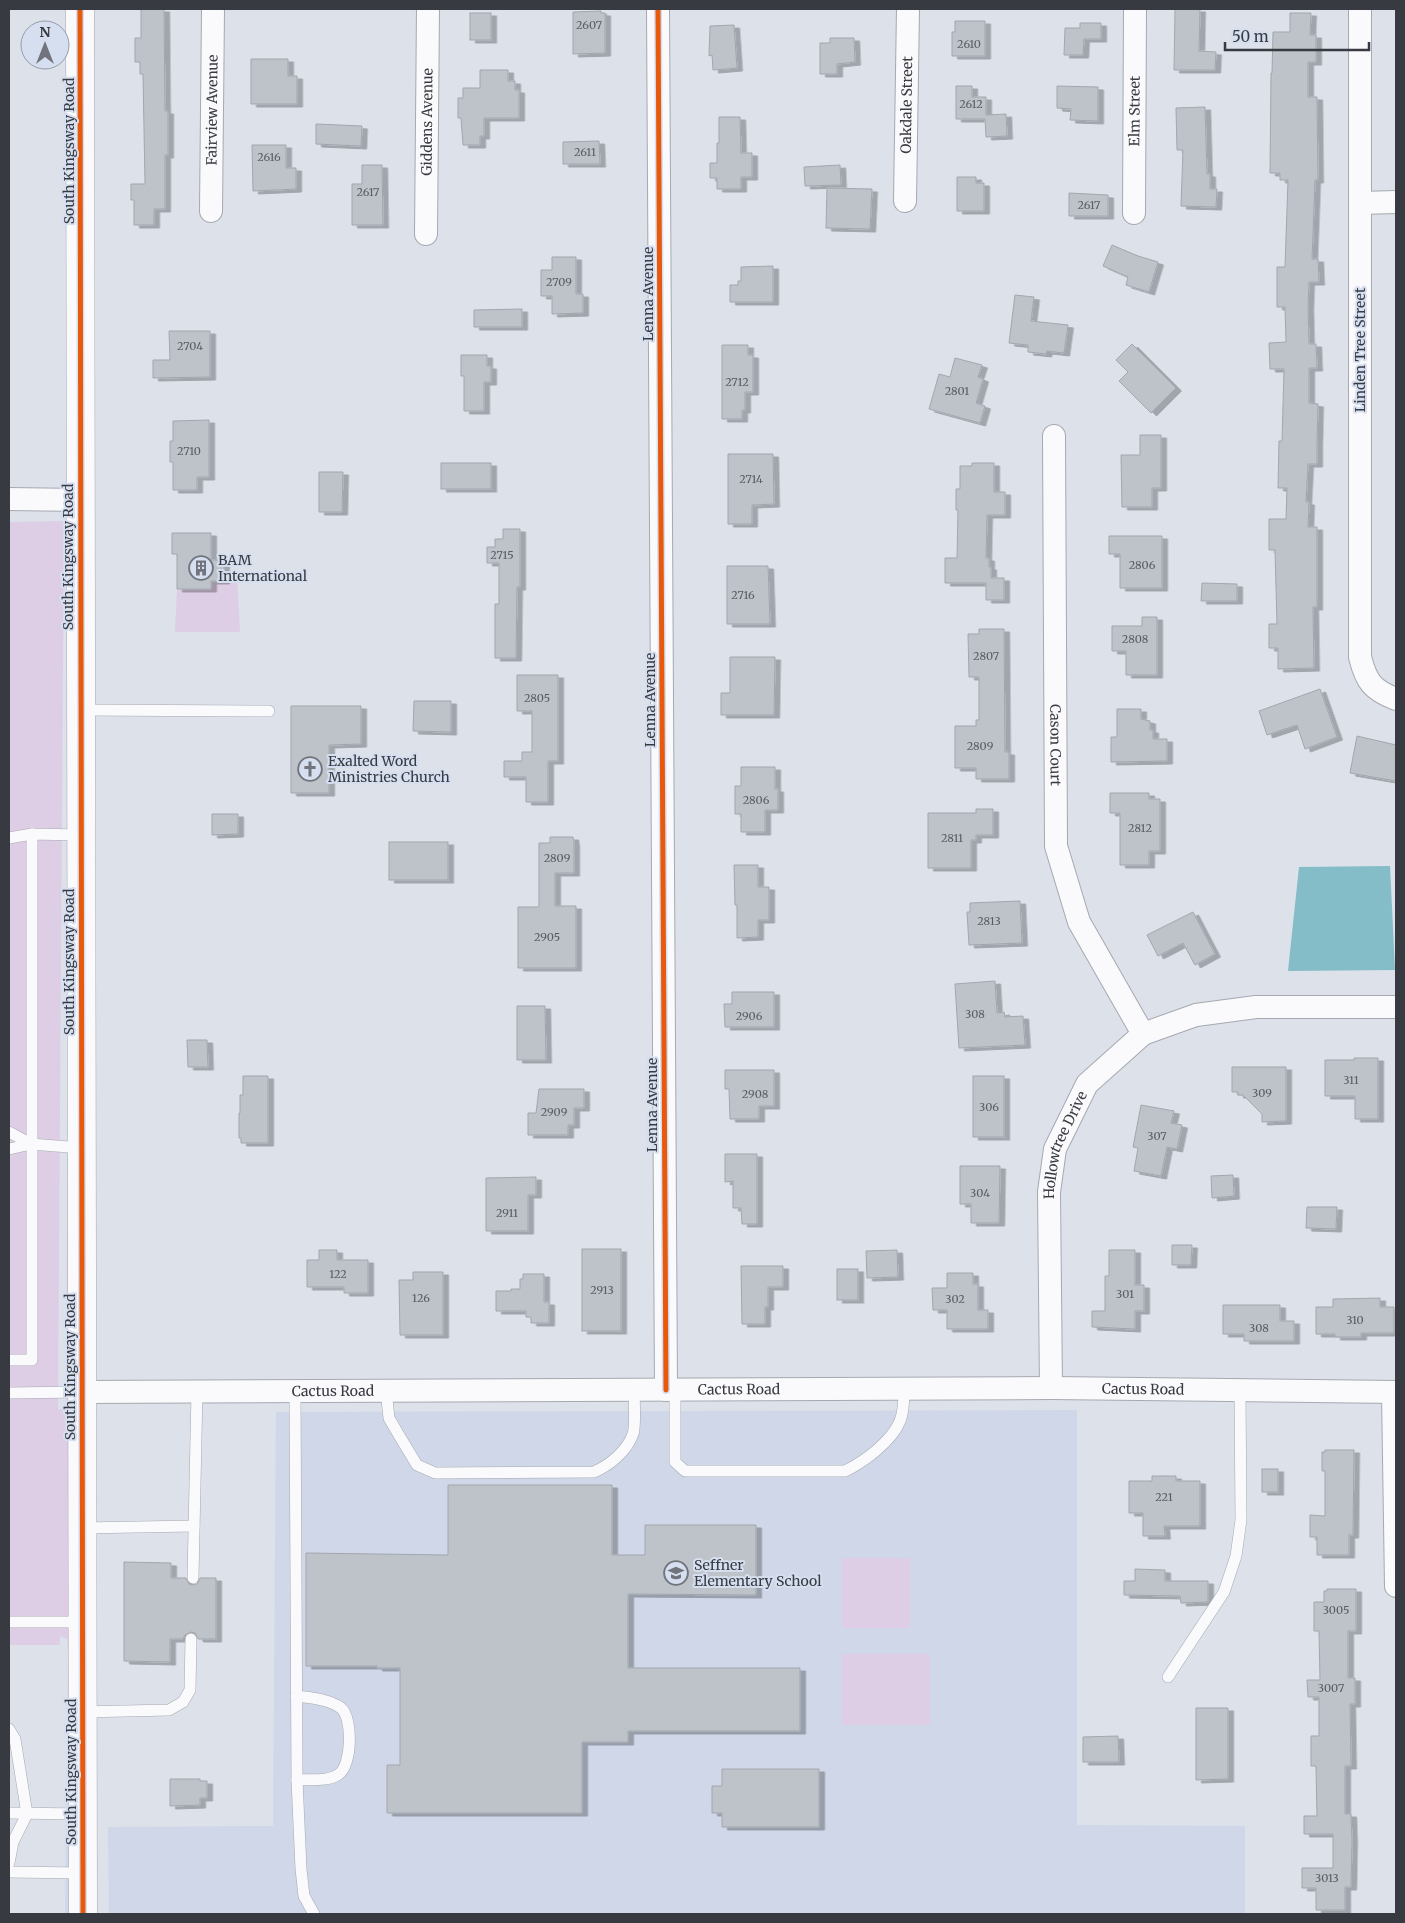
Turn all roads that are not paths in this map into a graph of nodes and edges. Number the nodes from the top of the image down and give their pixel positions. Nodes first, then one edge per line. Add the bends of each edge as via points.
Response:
1 (80, 9) edge
2 (213, 9) edge
3 (428, 9) edge
4 (658, 9) edge
5 (908, 9) edge
6 (1135, 9) edge
7 (1360, 9) edge
8 (905, 201) dead end
9 (1396, 202) edge
10 (1361, 203) junction
11 (210, 212) dead end
12 (1134, 213) dead end
13 (426, 234) dead end
14 (1054, 436) dead end
15 (9, 499) edge
16 (80, 500) junction
17 (1396, 699) edge
18 (80, 710) junction
19 (269, 711) dead end
20 (32, 834) junction
21 (80, 835) junction
22 (9, 838) edge
23 (1396, 1007) edge
24 (1143, 1034) junction
25 (9, 1132) edge
26 (31, 1144) junction
27 (81, 1148) junction
28 (9, 1149) edge
29 (9, 1360) edge
30 (1051, 1388) junction
31 (904, 1389) junction
32 (386, 1390) junction
33 (634, 1390) junction
34 (670, 1390) junction
35 (1240, 1390) junction
36 (197, 1391) junction
37 (295, 1391) junction
38 (81, 1392) junction
39 (1395, 1392) edge
40 (9, 1393) edge
41 (194, 1526) junction
42 (81, 1528) junction
43 (193, 1578) dead end
44 (1396, 1586) edge
45 (9, 1622) edge
46 (82, 1622) junction
47 (191, 1639) dead end
48 (1168, 1677) dead end
49 (296, 1696) junction
50 (82, 1712) junction
51 (9, 1729) edge
52 (297, 1780) junction
53 (9, 1813) edge
54 (26, 1814) junction
55 (82, 1814) junction
56 (9, 1863) edge
57 (9, 1872) edge
58 (82, 1873) junction
59 (83, 1914) edge
60 (314, 1914) edge

1 - 16 street, South Kingsway Road
2 - 11 street, Fairview Avenue
3 - 13 street, Giddens Avenue
4 - 34 street, Lenna Avenue via 659,452
5 - 8 street, Oakdale Street
6 - 12 street, Elm Street
7 - 10 street, Linden Tree Street
9 - 10 street
10 - 17 street, Linden Tree Street via 1360,657 1364,673 1374,688
14 - 24 street, Cason Court via 1056,846 1079,922
15 - 16 street
16 - 18 street, South Kingsway Road
18 - 19 lane
18 - 21 street, South Kingsway Road
20 - 21 lane
20 - 22 lane
20 - 26 lane
21 - 27 street, South Kingsway Road
23 - 24 street, Hollowtree Drive via 1256,1007 1196,1015
24 - 30 street, Hollowtree Drive via 1087,1084 1055,1149 1049,1192
25 - 26 lane
26 - 27 lane
26 - 28 lane
26 - 29 lane via 32,1360
27 - 38 street, South Kingsway Road
30 - 31 street, Cactus Road
30 - 35 street, Cactus Road
31 - 34 street, Cactus Road
31 - 34 lane via 900,1422 882,1445 861,1463 845,1471 685,1471 675,1462
32 - 33 street, Cactus Road
32 - 33 lane via 389,1418 417,1466 435,1473 594,1472 607,1466 634,1433
32 - 37 street, Cactus Road
33 - 34 street, Cactus Road
35 - 39 street, Cactus Road
35 - 48 lane via 1241,1520 1236,1556 1224,1592
36 - 37 street, Cactus Road
36 - 38 street, Cactus Road
36 - 41 lane
37 - 49 lane
38 - 40 lane
38 - 42 street, South Kingsway Road
39 - 44 street
41 - 42 lane
41 - 43 lane
42 - 46 street, South Kingsway Road
45 - 46 lane
46 - 50 street, South Kingsway Road
47 - 50 lane via 190,1690 183,1702 169,1710
49 - 52 lane
49 - 52 lane via 320,1699 343,1710 347,1717 350,1749 340,1774 330,1778
50 - 55 street, South Kingsway Road
51 - 54 lane via 15,1739
52 - 60 lane via 304,1896
53 - 54 lane
54 - 55 lane
54 - 56 lane via 13,1842
55 - 58 street, South Kingsway Road
57 - 58 lane
58 - 59 street, South Kingsway Road

